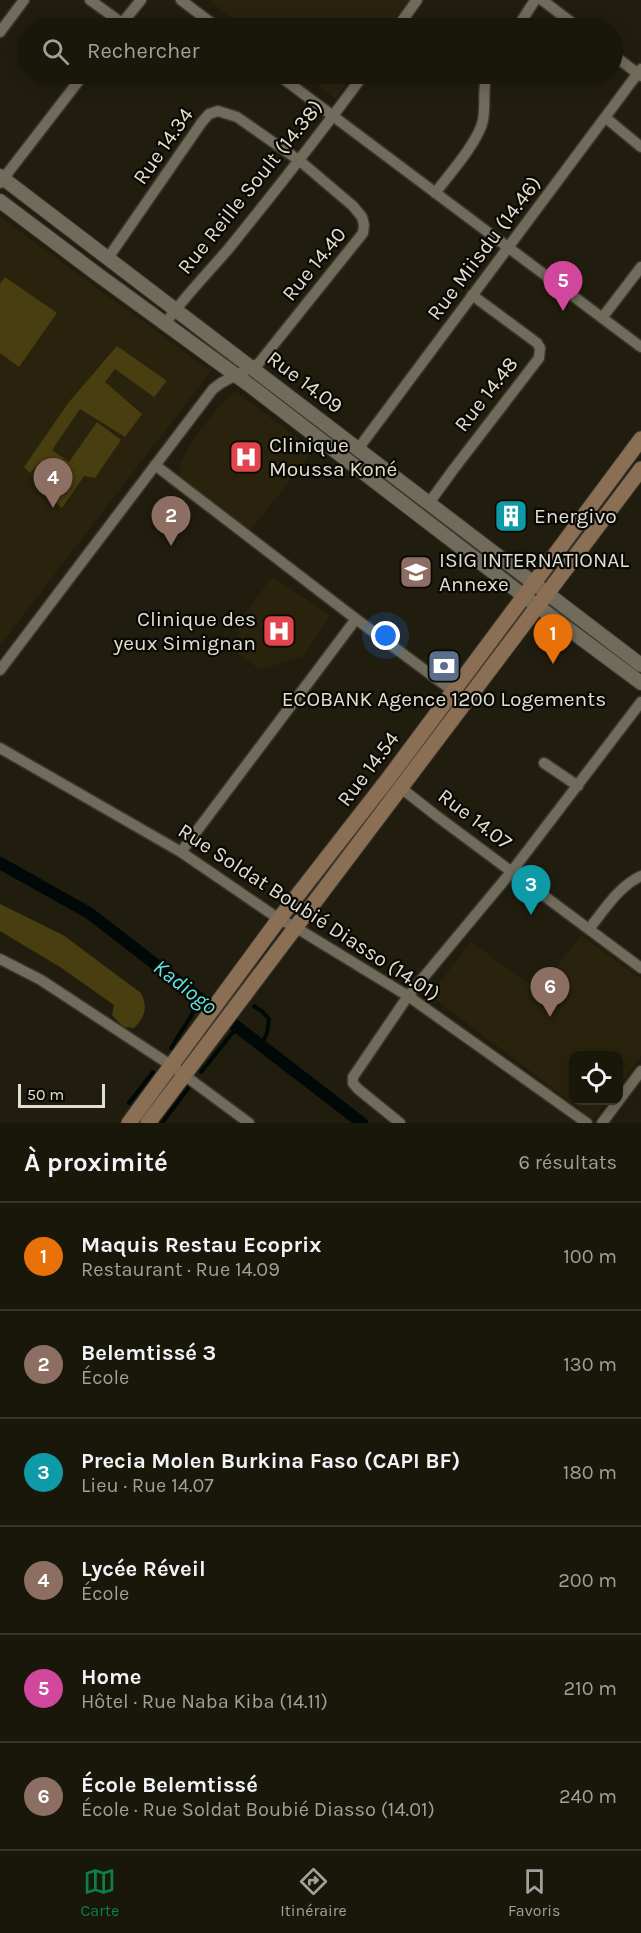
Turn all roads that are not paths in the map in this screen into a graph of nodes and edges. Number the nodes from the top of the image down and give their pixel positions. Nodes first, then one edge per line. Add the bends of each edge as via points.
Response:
1 (24, 0) edge
2 (90, 0) edge
3 (141, 0) edge
4 (181, 0) edge
5 (417, 0) edge
6 (535, 0) edge
7 (542, 0) edge
8 (111, 18) edge
9 (126, 18) edge
10 (205, 18) edge
11 (404, 18) edge
12 (523, 18) edge
13 (566, 18) edge
14 (0, 32) edge
15 (623, 61) edge
16 (640, 73) edge
17 (76, 84) edge
18 (290, 84) edge
19 (357, 84) edge
20 (485, 84) edge
21 (333, 117) junction
22 (606, 118) junction
23 (641, 147) edge
24 (300, 161) junction
25 (1, 180) edge
26 (435, 194) junction
27 (0, 201) edge
28 (508, 248) junction
29 (108, 258) junction
30 (641, 267) edge
31 (472, 295) junction
32 (175, 309) junction
33 (602, 318) junction
34 (165, 324) junction
35 (641, 347) edge
36 (252, 368) junction
37 (236, 375) junction
38 (641, 439) edge
39 (358, 449) junction
40 (155, 465) junction
41 (641, 469) edge
42 (429, 503) junction
43 (534, 583) junction
44 (548, 594) junction
45 (524, 597) junction
46 (538, 606) junction
47 (356, 619) junction
48 (641, 665) edge
49 (0, 670) edge
50 (641, 683) edge
51 (453, 691) junction
52 (641, 702) edge
53 (0, 748) edge
54 (543, 763) dead end
55 (578, 786) junction
56 (401, 788) junction
57 (181, 852) junction
58 (512, 871) junction
59 (641, 876) edge
60 (279, 919) junction
61 (295, 927) junction
62 (589, 929) junction
63 (0, 959) edge
64 (641, 968) edge
65 (408, 996) junction
66 (178, 1071) junction
67 (641, 1071) edge
68 (129, 1123) edge
69 (148, 1123) edge
70 (249, 1123) edge
71 (400, 1123) edge
72 (587, 1123) edge
73 (602, 1123) edge

1 - 14 street
2 - 8 street
3 - 9 street
4 - 10 street
5 - 11 street
6 - 12 street
7 - 13 street
15 - 16 street
16 - 22 street, Rue Miisdu (14.46)
17 - 25 street
18 - 21 street
19 - 21 street, Rue Reille Soult (14.38)
20 - 26 street via 479,133
21 - 24 street, Rue Reille Soult (14.38)
21 - 26 street
22 - 23 street
22 - 28 street, Rue Miisdu (14.46)
24 - 29 street, Rue 14.34 via 237,117 218,111 209,114
24 - 32 street, Rue Reille Soult (14.38)
24 - 36 street, Rue 14.40 via 358,211 363,233
25 - 29 street, Rue 14.09
26 - 28 street
27 - 34 street, Rue 14.09
28 - 31 street, Rue Miisdu (14.46)
28 - 33 street
29 - 32 street, Rue 14.09
30 - 33 street
31 - 39 street, Rue Miisdu (14.46)
31 - 42 street, Rue 14.48 via 537,343 539,358
32 - 34 street, Rue Reille Soult (14.38)
32 - 36 street, Rue 14.09
33 - 35 street
34 - 37 street, Rue 14.09
36 - 37 street
36 - 39 street, Rue 14.09
37 - 40 street via 213,389
37 - 45 street, Rue 14.09
38 - 43 main road, Rue 14.54
39 - 42 street, Rue 14.09
40 - 47 street
40 - 49 street
41 - 44 main road, Rue 14.54
42 - 43 street, Rue 14.09
43 - 44 street, Rue 14.09
43 - 45 main road, Rue 14.54
44 - 46 main road, Rue 14.54
44 - 48 street, Rue 14.09
45 - 46 street, Rue 14.09
45 - 51 main road, Rue 14.54
46 - 50 street, Rue 14.09
46 - 56 main road, Rue 14.54
47 - 51 street
47 - 57 street
51 - 60 main road, Rue 14.54
52 - 55 street
53 - 57 street, Rue Soldat Boubié Diasso (14.01)
54 - 55 street
55 - 58 street
56 - 58 street, Rue 14.07
56 - 61 main road, Rue 14.54
57 - 60 street, Rue Soldat Boubié Diasso (14.01)
58 - 62 street, Rue 14.07
58 - 65 street
59 - 62 street via 618,892
60 - 61 street, Rue Soldat Boubié Diasso (14.01)
60 - 66 main road, Rue 14.54 via 206,1018
61 - 65 street, Rue Soldat Boubié Diasso (14.01)
61 - 66 main road, Rue 14.54 via 221,1026
62 - 64 street, Rue 14.07
63 - 66 street via 41,980
65 - 71 street via 353,1077 358,1089
65 - 72 street, Rue Soldat Boubié Diasso (14.01)
66 - 68 main road, Rue 14.54
66 - 69 main road, Rue 14.54
66 - 70 street
67 - 73 street

